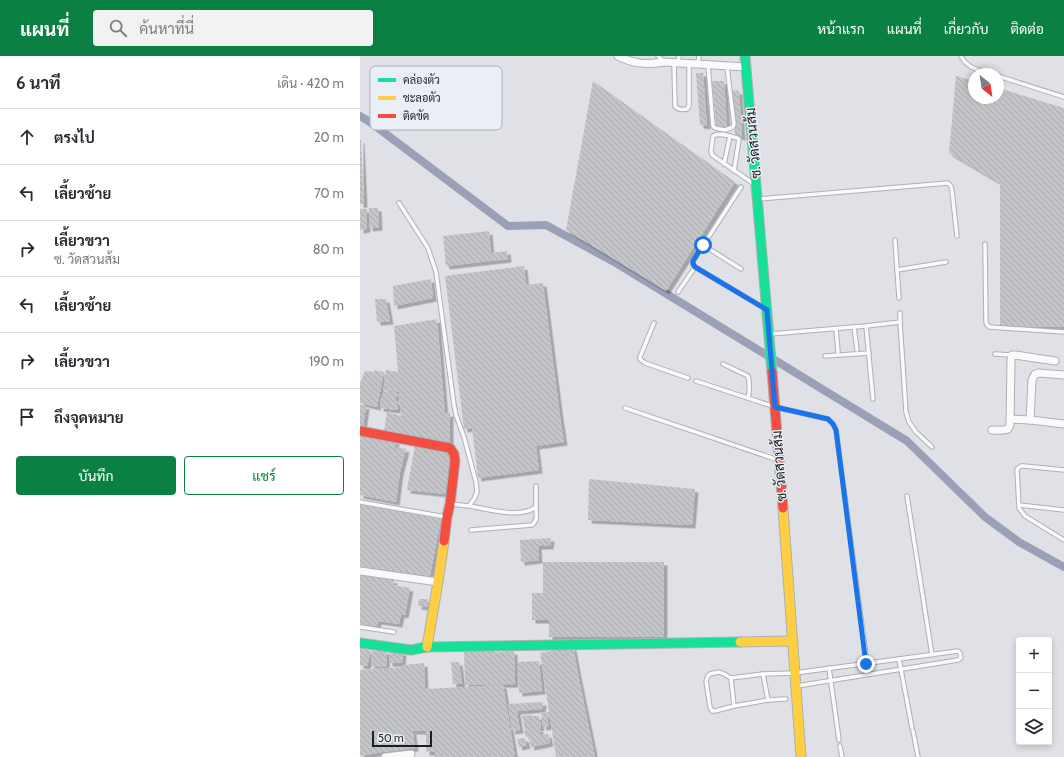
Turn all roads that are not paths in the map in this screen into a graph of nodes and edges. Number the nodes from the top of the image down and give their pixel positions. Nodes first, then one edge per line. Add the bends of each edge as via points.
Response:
1 (618, 56) edge
2 (658, 56) edge
3 (699, 56) edge
4 (745, 56) edge
5 (961, 56) edge
6 (677, 61) edge
7 (664, 62) junction
8 (689, 64) junction
9 (698, 65) junction
10 (708, 65) junction
11 (727, 67) junction
12 (746, 67) junction
13 (973, 68) edge
14 (1004, 78) edge
15 (1064, 97) edge
16 (730, 136) junction
17 (724, 164) junction
18 (734, 171) junction
19 (756, 186) junction
20 (741, 187) dead end
21 (758, 199) junction
22 (399, 203) dead end
23 (957, 236) dead end
24 (895, 240) dead end
25 (985, 244) dead end
26 (703, 245) junction
27 (946, 262) dead end
28 (695, 267) junction
29 (740, 268) dead end
30 (897, 270) junction
31 (678, 292) dead end
32 (899, 298) dead end
33 (767, 310) junction
34 (900, 313) dead end
35 (900, 322) junction
36 (654, 323) dead end
37 (866, 326) junction
38 (854, 327) junction
39 (836, 329) junction
40 (1064, 332) edge
41 (769, 334) junction
42 (857, 350) dead end
43 (838, 352) dead end
44 (869, 353) junction
45 (995, 354) dead end
46 (1012, 355) junction
47 (825, 356) dead end
48 (1055, 361) dead end
49 (723, 364) dead end
50 (1064, 375) edge
51 (688, 378) dead end
52 (696, 381) dead end
53 (748, 398) junction
54 (873, 399) dead end
55 (775, 407) junction
56 (625, 408) dead end
57 (1010, 420) junction
58 (1030, 420) junction
59 (1064, 424) edge
60 (360, 430) edge
61 (992, 430) dead end
62 (932, 447) dead end
63 (779, 460) junction
64 (1064, 470) edge
65 (536, 486) dead end
66 (907, 496) dead end
67 (360, 502) edge
68 (450, 504) junction
69 (1019, 505) junction
70 (469, 506) junction
71 (536, 506) junction
72 (1064, 510) edge
73 (447, 517) junction
74 (471, 530) dead end
75 (1064, 540) edge
76 (360, 570) edge
77 (438, 582) junction
78 (360, 627) edge
79 (394, 632) dead end
80 (793, 641) junction
81 (360, 643) edge
82 (427, 647) junction
83 (932, 655) junction
84 (899, 659) junction
85 (866, 664) junction
86 (829, 668) junction
87 (901, 670) junction
88 (795, 673) junction
89 (763, 674) junction
90 (731, 678) junction
91 (830, 681) junction
92 (796, 686) junction
93 (786, 699) dead end
94 (768, 700) junction
95 (734, 706) junction
96 (839, 740) dead end
97 (840, 746) dead end
98 (411, 754) dead end
99 (385, 757) edge
100 (801, 757) edge
101 (842, 757) edge
102 (918, 757) edge

1 - 7 street via 641,64
2 - 7 lane
3 - 9 lane
4 - 12 street, ซ. วัดสวนส้ม
5 - 13 lane via 964,62
6 - 7 street
6 - 8 street
6 - 8 lane via 675,106 681,110 689,106
8 - 9 street
9 - 10 street
10 - 11 street
10 - 11 lane via 713,126 725,130 734,124
11 - 12 street
12 - 19 street, ซ. วัดสวนส้ม
14 - 15 lane
16 - 17 lane
16 - 17 lane via 713,136 711,154
16 - 18 lane via 739,139
17 - 18 lane
18 - 19 lane
19 - 21 street, ซ. วัดสวนส้ม
20 - 26 lane
21 - 23 lane via 948,183 952,191
21 - 33 street, ซ. วัดสวนส้ม
22 - 70 lane via 428,248 435,268 454,405 476,482 477,492
24 - 30 lane
25 - 40 lane via 987,325
26 - 28 lane via 693,261
26 - 29 lane
27 - 30 lane
28 - 31 lane
28 - 33 lane
30 - 32 lane
33 - 41 street, ซ. วัดสวนส้ม
34 - 35 lane
35 - 37 lane
35 - 62 lane via 906,412 916,432
36 - 51 lane via 640,359
37 - 38 lane
37 - 44 lane
38 - 39 lane
38 - 42 lane
39 - 41 lane
39 - 43 lane
41 - 55 street, ซ. วัดสวนส้ม
44 - 47 lane
44 - 54 lane
45 - 46 lane
46 - 48 street
46 - 57 street
49 - 53 lane via 748,376
50 - 58 street via 1035,374 1032,380
52 - 53 lane
53 - 55 lane
55 - 63 street, ซ. วัดสวนส้ม
55 - 85 lane via 828,419 836,430
56 - 63 lane
57 - 58 street
57 - 61 street via 1008,429
58 - 59 street
60 - 68 street via 450,448 455,461
63 - 80 street, ซ. วัดสวนส้ม
64 - 69 lane via 1020,466 1017,469
65 - 71 lane
66 - 83 lane
67 - 73 lane
68 - 70 lane
68 - 73 street
69 - 72 lane
69 - 75 lane via 1025,516
70 - 71 lane via 509,512 523,512
71 - 74 lane via 536,519 532,525
73 - 77 street
76 - 77 street
77 - 82 street
78 - 79 lane
80 - 82 street
80 - 88 street, ซ. วัดสวนส้ม
81 - 82 street via 411,650
83 - 84 lane
83 - 87 lane via 958,652 961,658
84 - 85 lane
84 - 87 lane
85 - 86 lane
86 - 88 lane
86 - 91 lane
87 - 91 lane
87 - 102 lane
88 - 89 lane
88 - 92 street, ซ. วัดสวนส้ม
89 - 90 lane
89 - 94 lane
90 - 95 lane
90 - 95 lane via 719,672 710,674 706,681 712,711
91 - 92 lane
91 - 96 lane
92 - 100 street, ซ. วัดสวนส้ม
93 - 94 lane
94 - 95 lane
97 - 101 lane
98 - 99 street

